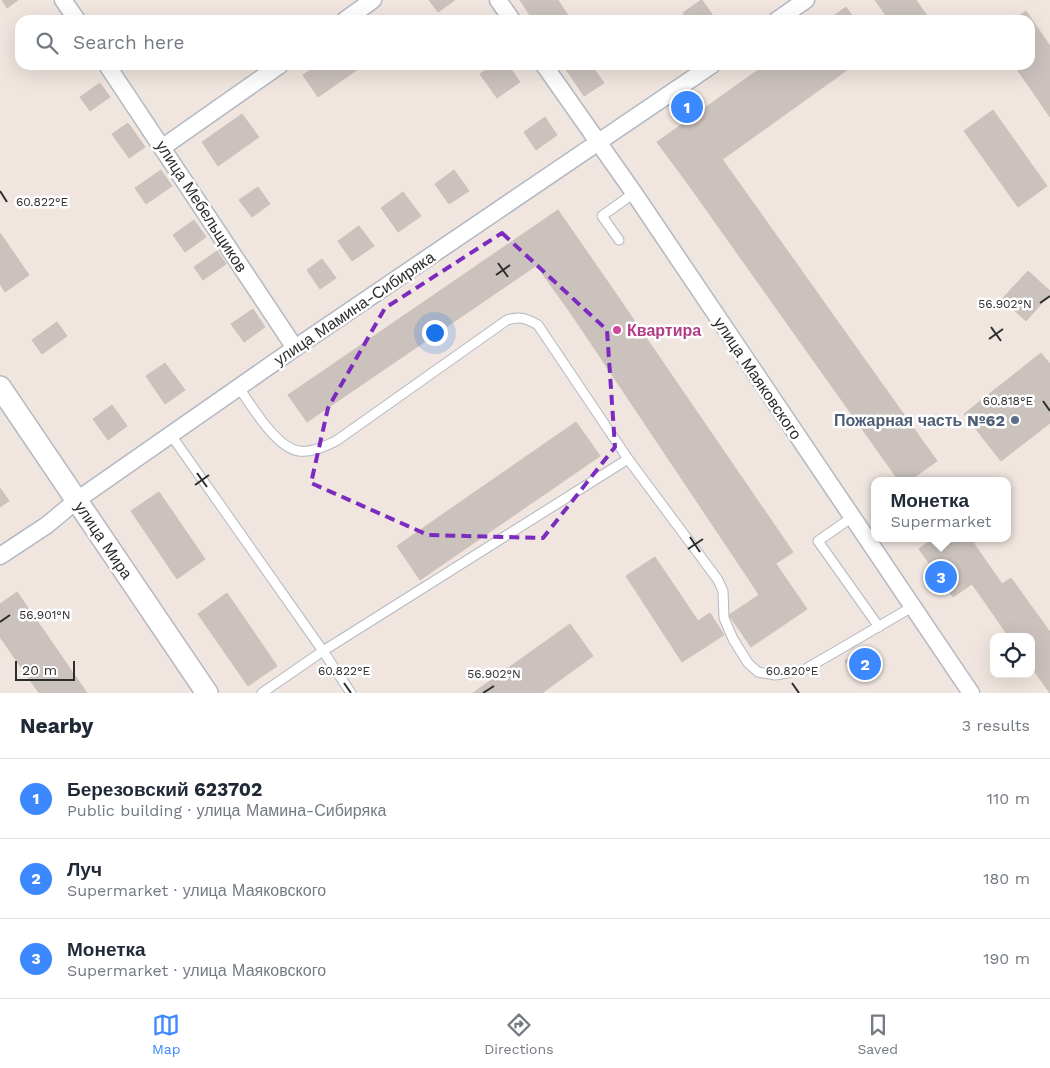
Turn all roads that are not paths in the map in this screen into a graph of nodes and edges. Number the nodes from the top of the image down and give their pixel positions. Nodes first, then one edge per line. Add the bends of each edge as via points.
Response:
1 (63, 0) edge
2 (373, 0) edge
3 (498, 0) edge
4 (806, 0) edge
5 (74, 15) edge
6 (351, 15) edge
7 (508, 15) edge
8 (784, 15) edge
9 (110, 70) edge
10 (273, 70) edge
11 (547, 70) edge
12 (705, 70) edge
13 (598, 143) junction
14 (163, 147) junction
15 (634, 193) junction
16 (618, 240) dead end
17 (295, 348) junction
18 (0, 387) edge
19 (239, 388) junction
20 (171, 435) junction
21 (628, 459) junction
22 (78, 500) junction
23 (851, 518) junction
24 (0, 556) edge
25 (912, 607) junction
26 (879, 627) junction
27 (324, 650) junction
28 (207, 693) edge
29 (262, 693) edge
30 (351, 693) edge
31 (970, 693) edge

1 - 5 street
2 - 6 street
3 - 7 street
4 - 8 street
9 - 14 street, улица Мебельщиков
10 - 14 street
11 - 13 street, улица Маяковского
12 - 13 street, улица Мамина-Сибиряка
13 - 15 street, улица Маяковского
13 - 17 street, улица Мамина-Сибиряка
14 - 17 street, улица Мебельщиков
15 - 16 lane via 602,216
15 - 23 street, улица Маяковского
17 - 19 street, улица Мамина-Сибиряка
18 - 22 street, улица Мира
19 - 20 street, улица Мамина-Сибиряка
19 - 21 lane via 280,442 298,451 316,450 336,441 507,320 519,316 538,325
20 - 22 street, улица Мамина-Сибиряка
20 - 27 lane
21 - 26 lane via 718,580 723,591 724,618 733,639 748,663 758,672 775,675 804,670
21 - 27 lane
22 - 24 street, улица Мамина-Сибиряка
22 - 28 street, улица Мира
23 - 25 street, улица Маяковского
23 - 26 lane via 818,541
25 - 26 lane
25 - 31 street, улица Маяковского
27 - 29 lane
27 - 30 lane

